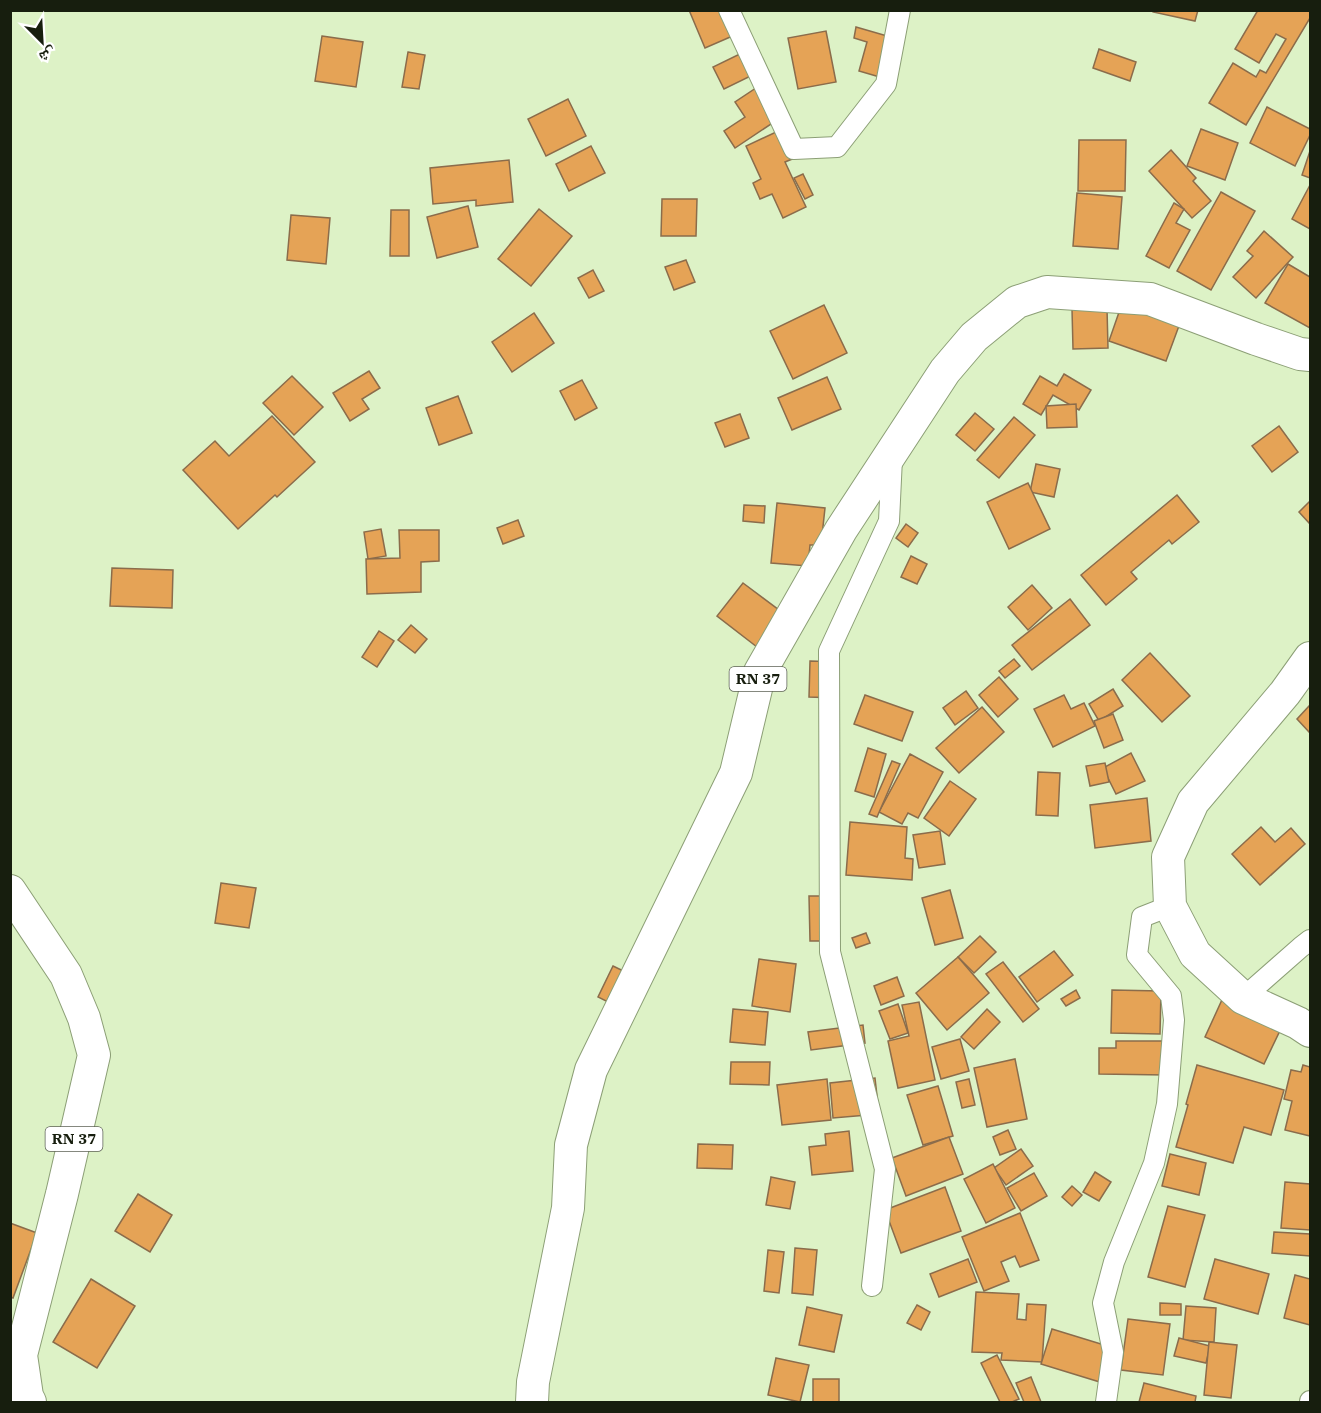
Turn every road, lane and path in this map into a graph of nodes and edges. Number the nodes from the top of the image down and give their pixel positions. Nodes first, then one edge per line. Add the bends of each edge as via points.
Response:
1 (729, 10) edge
2 (900, 10) edge
3 (1311, 355) edge
4 (892, 452) junction
5 (1311, 658) edge
6 (10, 891) edge
7 (1170, 906) junction
8 (1311, 940) edge
9 (1243, 998) junction
10 (1311, 1031) edge
11 (872, 1286) dead end
12 (30, 1402) edge
13 (532, 1402) edge
14 (1106, 1402) edge

1 - 2 street via 794,148 837,147 886,84
3 - 4 main road, RN 37 via 1150,299 1047,292 1017,302 974,337 945,371
4 - 11 street via 889,521 829,651 830,952 885,1169
4 - 13 main road, RN 37 via 841,530 760,672 736,772 591,1070 571,1145 568,1208
5 - 7 main road via 1193,802 1168,857
6 - 12 main road, RN 37 via 66,975 94,1055 21,1355
7 - 9 main road via 1195,954
7 - 14 street via 1142,917 1138,945 1137,955 1171,996 1174,1020 1167,1104 1154,1163 1114,1262 1102,1303 1113,1352
8 - 9 street
9 - 10 main road

